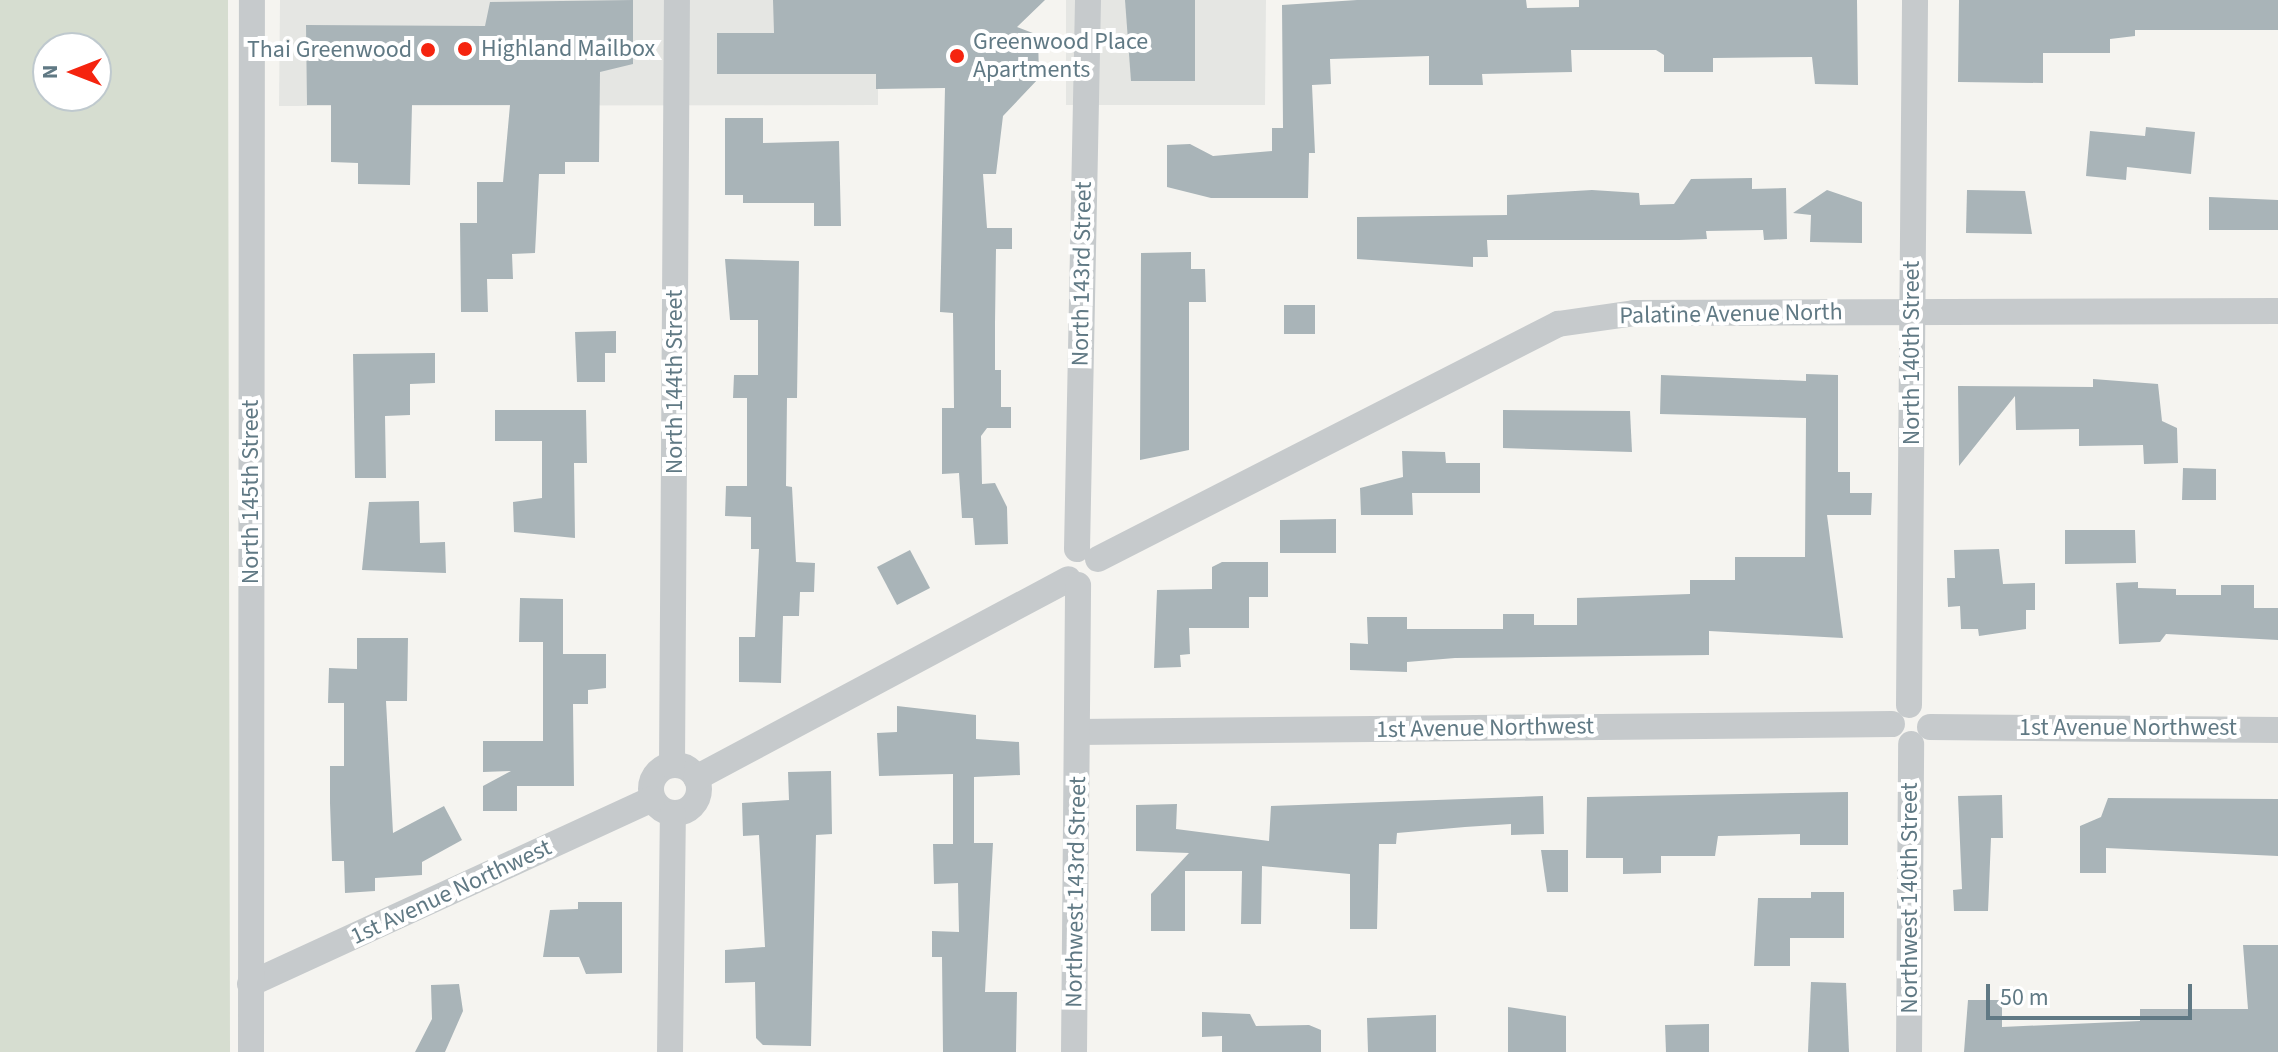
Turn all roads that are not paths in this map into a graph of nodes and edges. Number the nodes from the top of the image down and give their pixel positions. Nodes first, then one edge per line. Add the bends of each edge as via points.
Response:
1 (252, 0) edge
2 (677, 0) edge
3 (1088, 0) edge
4 (1915, 0) edge
5 (1912, 311) junction
6 (2278, 311) edge
7 (1088, 554) junction
8 (1073, 582) junction
9 (1900, 714) junction
10 (2278, 730) edge
11 (1078, 732) junction
12 (1921, 735) junction
13 (672, 765) junction
14 (696, 778) junction
15 (663, 807) junction
16 (250, 984) junction
17 (251, 1052) edge
18 (670, 1052) edge
19 (1074, 1052) edge
20 (1909, 1052) edge

1 - 16 street, North 145th Street
2 - 13 street, North 144th Street
3 - 7 street, North 143rd Street
4 - 5 street, North 140th Street
5 - 6 street, Palatine Avenue North
5 - 7 street, Palatine Avenue North via 1634,313 1558,324
5 - 9 street, North 140th Street
7 - 8 street via 1097,576
8 - 11 street
8 - 14 street
9 - 11 street, 1st Avenue Northwest
9 - 12 street via 1899,740
9 - 12 street via 1925,711
10 - 12 street, 1st Avenue Northwest
11 - 19 street, Northwest 143rd Street
12 - 20 street, Northwest 140th Street
13 - 14 street
13 - 15 street via 654,776
14 - 15 street via 694,804
15 - 16 street, 1st Avenue Northwest
15 - 18 street
16 - 17 street, North 145th Street

